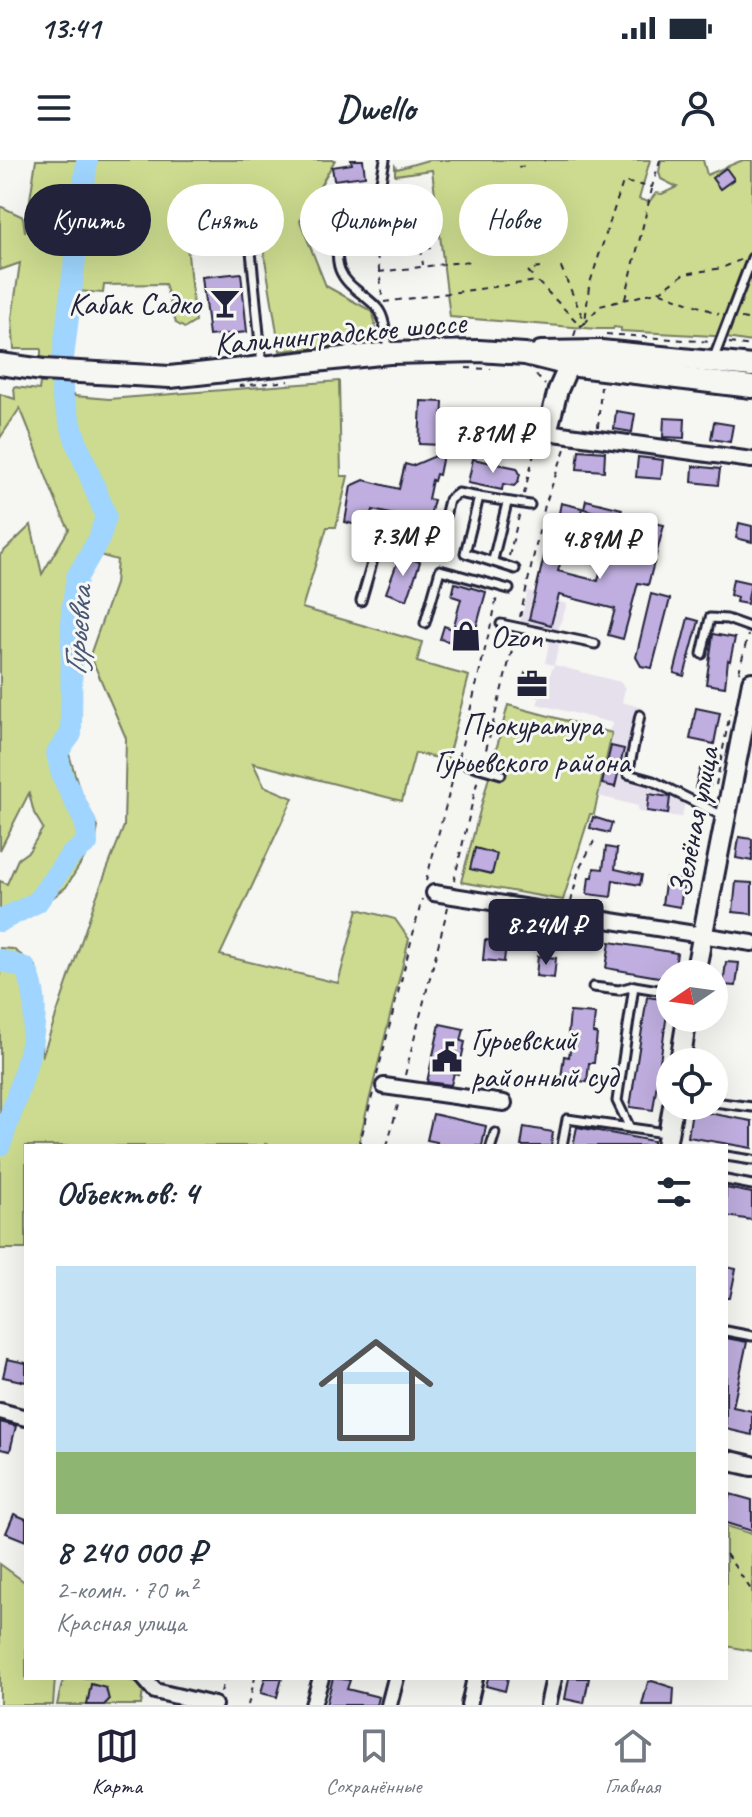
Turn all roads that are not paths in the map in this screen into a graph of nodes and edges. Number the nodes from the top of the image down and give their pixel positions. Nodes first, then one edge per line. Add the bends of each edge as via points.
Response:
1 (385, 160) edge
2 (380, 184) edge
3 (251, 256) edge
4 (337, 256) edge
5 (752, 258) edge
6 (716, 351) junction
7 (389, 353) junction
8 (0, 364) edge
9 (752, 366) edge
10 (549, 368) junction
11 (260, 376) junction
12 (752, 387) edge
13 (544, 431) joint
14 (752, 460) edge
15 (479, 497) junction
16 (507, 503) junction
17 (525, 505) road end
18 (493, 560) junction
19 (511, 568) road end
20 (509, 589) dead end
21 (361, 601) dead end
22 (425, 623) dead end
23 (501, 624) dead end
24 (752, 628) edge
25 (595, 644) dead end
26 (702, 654) dead end
27 (752, 682) edge
28 (640, 715) dead end
29 (466, 764) dead end
30 (501, 774) dead end
31 (725, 817) junction
32 (434, 893) dead end
33 (702, 936) junction
34 (752, 943) edge
35 (698, 960) edge
36 (634, 986) junction
37 (593, 987) dead end
38 (656, 990) edge
39 (384, 1086) dead end
40 (504, 1103) dead end
41 (728, 1104) edge
42 (752, 1107) edge
43 (670, 1120) edge
44 (630, 1128) junction
45 (495, 1133) dead end
46 (665, 1141) edge
47 (492, 1144) edge
48 (562, 1144) edge
49 (728, 1156) edge
50 (752, 1160) edge
51 (728, 1180) edge
52 (752, 1185) edge
53 (728, 1331) edge
54 (752, 1336) edge
55 (0, 1411) edge
56 (24, 1417) edge
57 (752, 1466) edge
58 (728, 1467) edge
59 (146, 1680) edge
60 (320, 1680) edge
61 (395, 1680) edge
62 (475, 1680) edge
63 (554, 1680) edge
64 (218, 1698) edge
65 (313, 1705) edge
66 (389, 1705) edge
67 (469, 1705) edge
68 (548, 1705) edge

1 - 2 lane
3 - 11 lane
4 - 7 lane via 340,270 356,291 382,315
5 - 6 lane
6 - 9 main road
6 - 10 main road via 604,342
7 - 10 main road, Калининградское шоссе via 441,350
7 - 11 main road, Калининградское шоссе
8 - 11 main road, Калининградское шоссе via 170,377
10 - 12 main road, Калининградское шоссе
10 - 13 street
13 - 14 street
15 - 16 lane
15 - 18 lane via 465,553
15 - 21 lane via 458,493 449,500 441,533 423,539 382,529
16 - 17 lane
16 - 18 lane
18 - 19 lane
20 - 22 lane via 440,570
23 - 25 lane
24 - 26 lane via 710,618
27 - 31 street, Зелёная улица
28 - 31 lane via 628,774
29 - 30 lane
31 - 33 street, Зелёная улица
32 - 33 street
33 - 34 street
33 - 35 street, Зелёная улица
36 - 37 lane
36 - 38 lane
36 - 44 lane via 617,1101
39 - 40 street
41 - 42 lane
43 - 46 street
44 - 46 lane
44 - 48 lane via 567,1119
45 - 47 lane
49 - 50 lane
51 - 52 lane
53 - 54 lane
55 - 56 street
57 - 58 street
59 - 64 street via 155,1691
60 - 65 street
61 - 66 street
62 - 67 street
63 - 68 street

